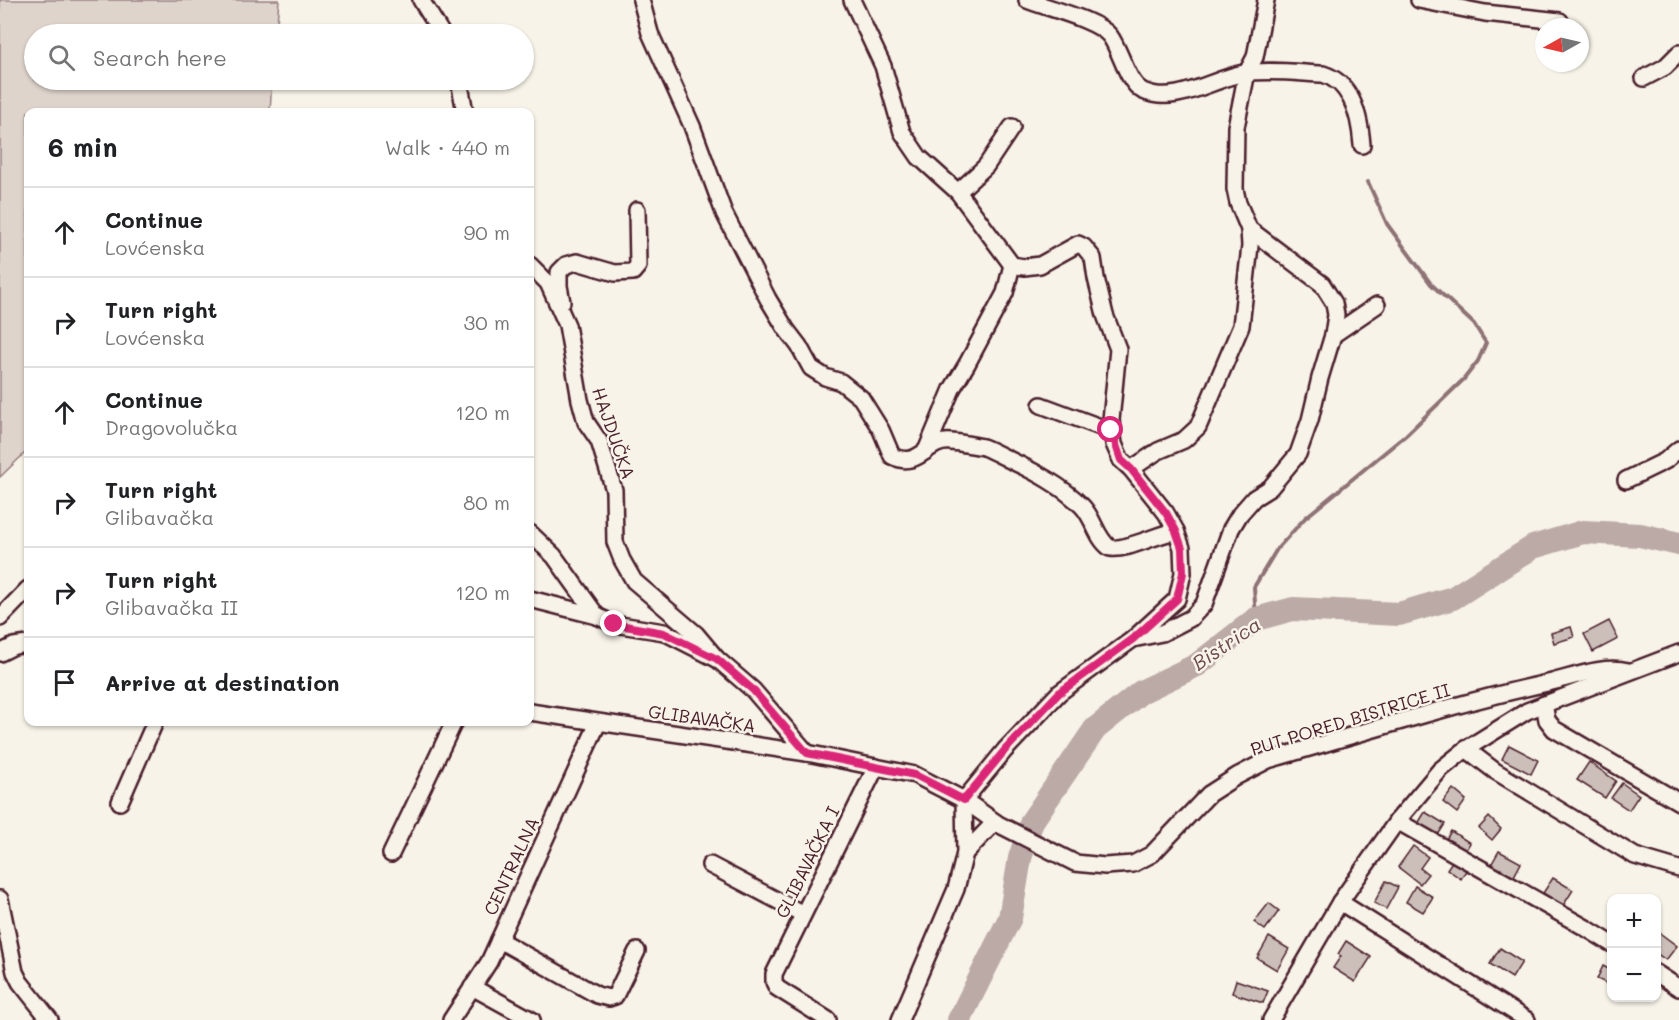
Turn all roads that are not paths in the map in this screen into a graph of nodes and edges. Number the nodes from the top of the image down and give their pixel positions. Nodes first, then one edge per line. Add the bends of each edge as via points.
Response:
1 (421, 0) edge
2 (641, 0) edge
3 (852, 0) edge
4 (1027, 0) edge
5 (1266, 0) edge
6 (1419, 0) edge
7 (1535, 18) edge
8 (436, 24) edge
9 (1679, 53) edge
10 (1246, 72) junction
11 (1644, 78) dead end
12 (461, 90) edge
13 (464, 108) edge
14 (1012, 128) dead end
15 (1362, 145) dead end
16 (958, 192) junction
17 (637, 210) dead end
18 (1249, 229) junction
19 (1012, 265) junction
20 (534, 269) edge
21 (1377, 305) dead end
22 (567, 325) junction
23 (1333, 335) junction
24 (1041, 405) dead end
25 (1111, 430) junction
26 (1679, 449) edge
27 (926, 451) junction
28 (1131, 469) junction
29 (1626, 480) dead end
30 (1176, 531) junction
31 (534, 537) edge
32 (24, 593) edge
33 (534, 600) edge
34 (597, 616) junction
35 (0, 618) edge
36 (1133, 639) junction
37 (24, 645) edge
38 (0, 653) edge
39 (1679, 653) edge
40 (717, 659) junction
41 (1628, 671) junction
42 (1521, 688) junction
43 (1544, 704) junction
44 (1527, 711) junction
45 (534, 713) edge
46 (598, 723) junction
47 (153, 726) edge
48 (452, 726) edge
49 (1466, 749) junction
50 (807, 753) junction
51 (876, 767) junction
52 (964, 800) junction
53 (120, 802) dead end
54 (1679, 802) edge
55 (1397, 821) junction
56 (997, 823) junction
57 (965, 853) junction
58 (391, 854) dead end
59 (710, 866) dead end
60 (1679, 869) edge
61 (0, 899) edge
62 (1340, 902) junction
63 (803, 914) junction
64 (499, 940) junction
65 (1607, 941) edge
66 (637, 951) dead end
67 (1661, 977) edge
68 (472, 987) junction
69 (1679, 988) edge
70 (50, 1020) edge
71 (451, 1020) edge
72 (532, 1020) edge
73 (828, 1020) edge
74 (900, 1020) edge
75 (1271, 1020) edge
76 (1527, 1020) edge

1 - 8 street
2 - 27 street via 650,33 724,213 786,330 811,368 841,382 861,398 892,456 908,460
3 - 16 street via 883,66 903,132 919,157
4 - 10 street via 1082,18 1109,35 1132,81 1142,90 1165,95
5 - 10 street via 1255,57
6 - 7 street
9 - 11 street via 1665,67
10 - 15 street via 1332,77 1352,99
10 - 18 street via 1236,127 1235,189
12 - 13 street
14 - 16 street via 986,166
16 - 19 street
17 - 22 street via 638,266 633,272 615,273 577,262 559,272
18 - 23 street via 1330,293 1336,315
18 - 28 street via 1241,326 1198,427 1184,440
19 - 25 street via 1040,265 1078,244 1093,258 1105,315 1118,349
19 - 27 street via 1005,293 952,389
20 - 22 street, HAJDUČKA via 548,283
21 - 23 street
22 - 40 street, HAJDUČKA via 586,422 599,441 614,490 615,542 622,560 634,581 696,634
23 - 36 street via 1298,454 1270,488 1240,514 1204,604 1191,618 1162,633
24 - 25 street
25 - 28 street via 1121,460
26 - 29 street via 1665,461
27 - 30 street via 947,442 984,447 1033,471 1084,508 1110,548 1123,548
28 - 30 street
30 - 36 street via 1182,548 1183,573 1177,599
31 - 34 street via 554,556
32 - 35 street
33 - 34 street
34 - 40 street via 614,624 664,633
36 - 52 street via 1059,693
37 - 38 street
39 - 41 street
40 - 50 street via 753,690
41 - 42 street, PUT PORED BISTRICE II via 1602,670
41 - 43 street
42 - 44 street
42 - 56 street, PUT PORED BISTRICE II via 1268,760 1209,794 1152,854 1133,864 1075,863
43 - 44 street
43 - 54 street via 1554,729
44 - 49 street
45 - 46 street, GLIBAVAČKA
46 - 50 street, GLIBAVAČKA
46 - 64 street, CENTRALNA
47 - 53 street
48 - 58 street
49 - 55 street via 1440,770
49 - 60 street via 1495,771 1635,856
50 - 51 street, GLIBAVAČKA
51 - 52 street, GLIBAVAČKA via 915,775
51 - 63 street, GLIBAVAČKA I
52 - 56 street, GLIBAVAČKA
52 - 57 street
55 - 62 street
55 - 65 street
56 - 57 street
57 - 74 street via 956,889
59 - 63 street
61 - 70 street via 15,972
62 - 75 street
62 - 76 street
63 - 73 street, GLIBAVAČKA I via 774,974 774,982 777,988
64 - 66 street via 609,998 615,996
64 - 68 street, CENTRALNA
67 - 69 street
68 - 71 street, CENTRALNA
68 - 72 street

